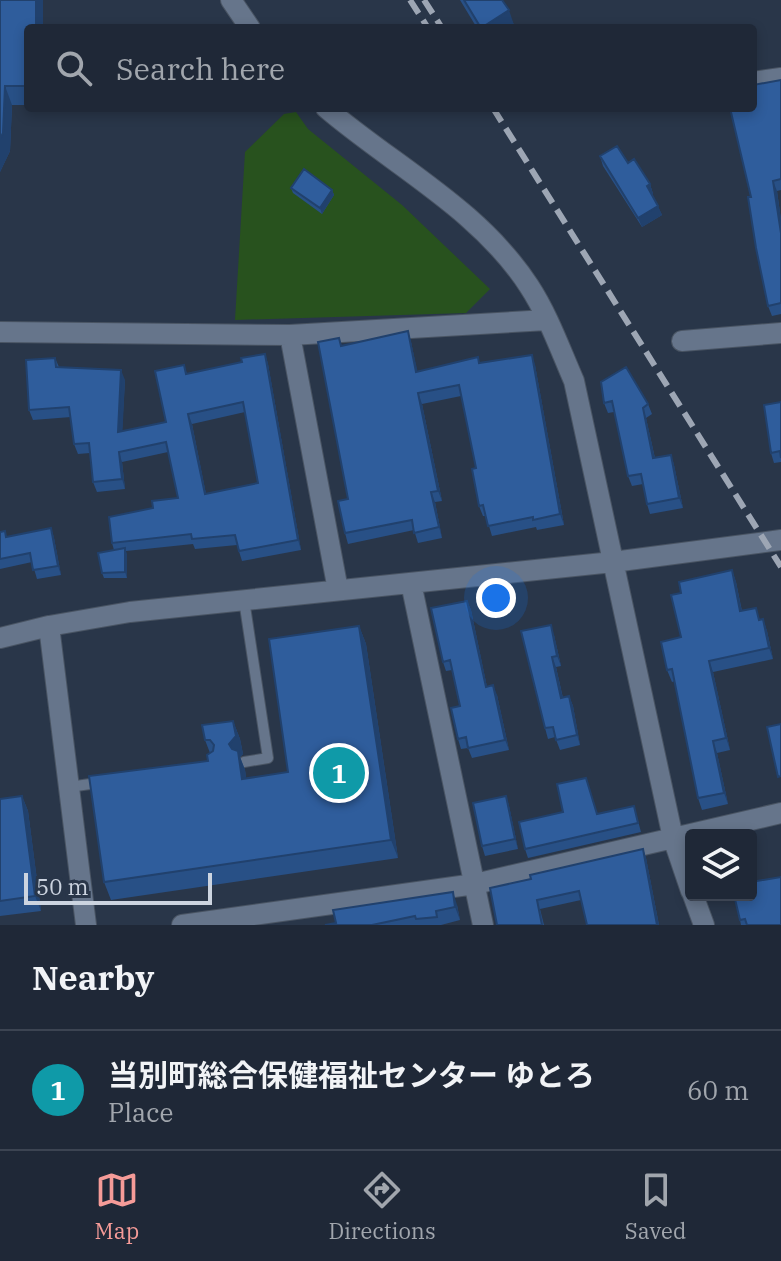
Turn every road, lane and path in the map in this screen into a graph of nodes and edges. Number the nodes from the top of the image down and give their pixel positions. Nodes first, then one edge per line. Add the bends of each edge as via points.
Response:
1 (231, 0) edge
2 (247, 24) edge
3 (781, 78) edge
4 (757, 81) edge
5 (331, 112) edge
6 (547, 320) junction
7 (0, 332) edge
8 (781, 333) edge
9 (290, 335) junction
10 (682, 341) dead end
11 (781, 540) edge
12 (613, 562) junction
13 (411, 583) junction
14 (338, 590) junction
15 (244, 600) junction
16 (49, 626) junction
17 (0, 638) edge
18 (244, 762) dead end
19 (112, 781) edge
20 (69, 787) junction
21 (781, 813) edge
22 (673, 838) junction
23 (685, 873) edge
24 (475, 884) junction
25 (695, 901) edge
26 (297, 917) edge
27 (86, 925) edge
28 (182, 925) edge
29 (483, 925) edge
30 (704, 925) edge

1 - 2 street
3 - 4 street
5 - 6 street via 480,229 529,285
6 - 9 street
6 - 12 street via 574,381
7 - 9 street
8 - 10 street
9 - 14 street
11 - 12 street
12 - 13 street
12 - 22 street
13 - 14 street
13 - 24 street
14 - 15 street
15 - 16 street
15 - 18 lane via 268,758
16 - 17 street
16 - 20 street
19 - 20 lane
20 - 27 street
21 - 22 street
22 - 23 street
22 - 24 street
24 - 26 street
24 - 29 street
25 - 30 street
26 - 28 street

